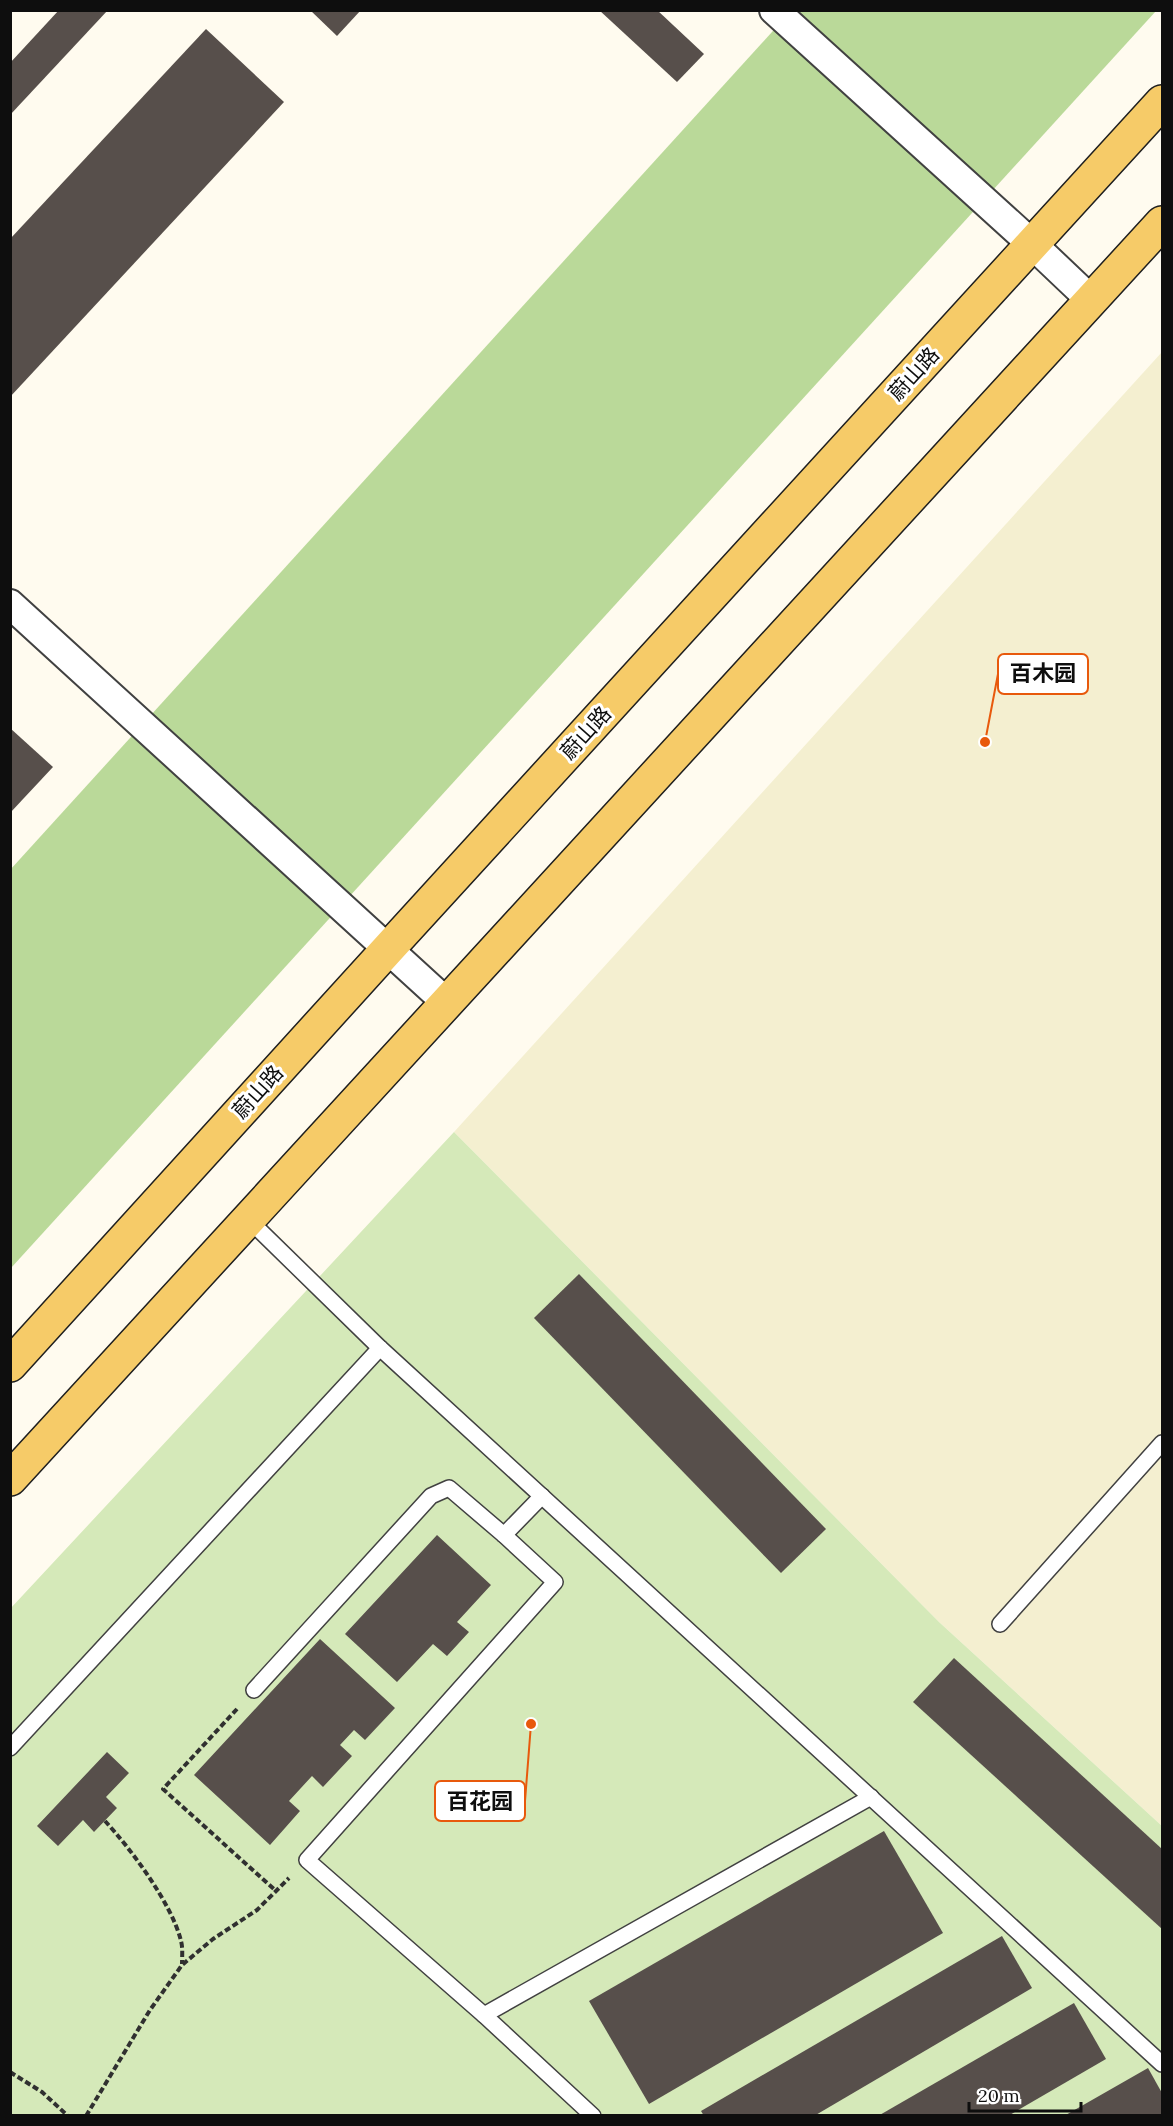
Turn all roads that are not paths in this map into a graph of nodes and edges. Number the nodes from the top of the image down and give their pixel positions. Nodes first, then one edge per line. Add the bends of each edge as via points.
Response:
1 (774, 10) edge
2 (1162, 102) edge
3 (1162, 223) edge
4 (1032, 244) junction
5 (1092, 301) junction
6 (10, 604) edge
7 (388, 949) junction
8 (447, 1003) junction
9 (248, 1219) junction
10 (380, 1348) junction
11 (10, 1365) edge
12 (1162, 1443) edge
13 (10, 1479) edge
14 (542, 1496) junction
15 (504, 1535) junction
16 (1000, 1624) dead end
17 (254, 1690) road end
18 (10, 1748) edge
19 (870, 1797) junction
20 (483, 2015) junction
21 (1162, 2064) edge
22 (593, 2115) edge

1 - 4 street
2 - 4 main road, 蔚山路
3 - 5 main road
4 - 5 street
4 - 7 main road, 蔚山路
5 - 8 main road
6 - 7 street
7 - 8 street
7 - 11 main road, 蔚山路
8 - 9 main road
9 - 10 lane
9 - 13 main road
10 - 14 lane
10 - 18 lane
12 - 16 lane
14 - 15 lane
14 - 19 lane
15 - 17 lane via 450,1488 431,1496
15 - 20 lane via 555,1582 307,1860
19 - 20 lane
19 - 21 lane
20 - 22 lane

